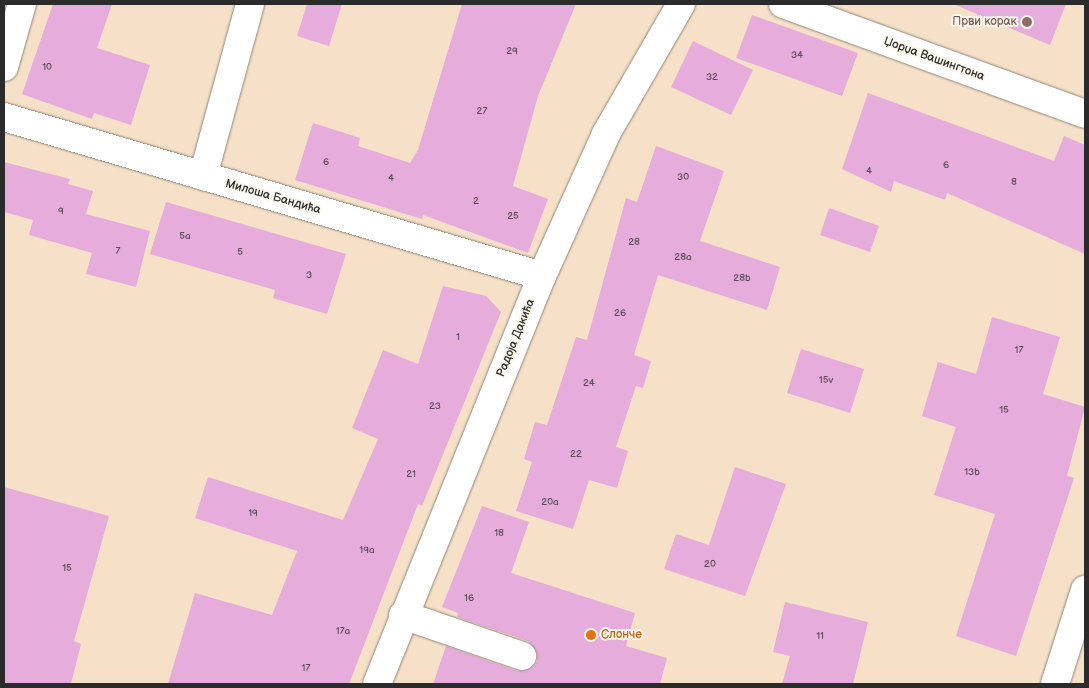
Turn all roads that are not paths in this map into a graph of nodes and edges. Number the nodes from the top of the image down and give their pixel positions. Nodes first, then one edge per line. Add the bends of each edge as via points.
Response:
1 (22, 4) edge
2 (250, 4) edge
3 (681, 4) edge
4 (783, 4) edge
5 (4, 67) edge
6 (1085, 114) edge
7 (4, 117) edge
8 (204, 176) junction
9 (542, 276) junction
10 (1085, 590) edge
11 (403, 616) junction
12 (522, 656) dead end
13 (1075, 660) edge
14 (377, 684) edge
15 (1055, 684) edge

1 - 5 street
2 - 8 street
3 - 9 street, Радоја Дакића via 606,134
4 - 6 street, Џорџа Вашингтона
7 - 8 street, Милоша Бандића
8 - 9 street, Милоша Бандића
9 - 11 street, Радоја Дакића
10 - 13 street
11 - 12 street
11 - 14 street, Радоја Дакића
13 - 15 street

